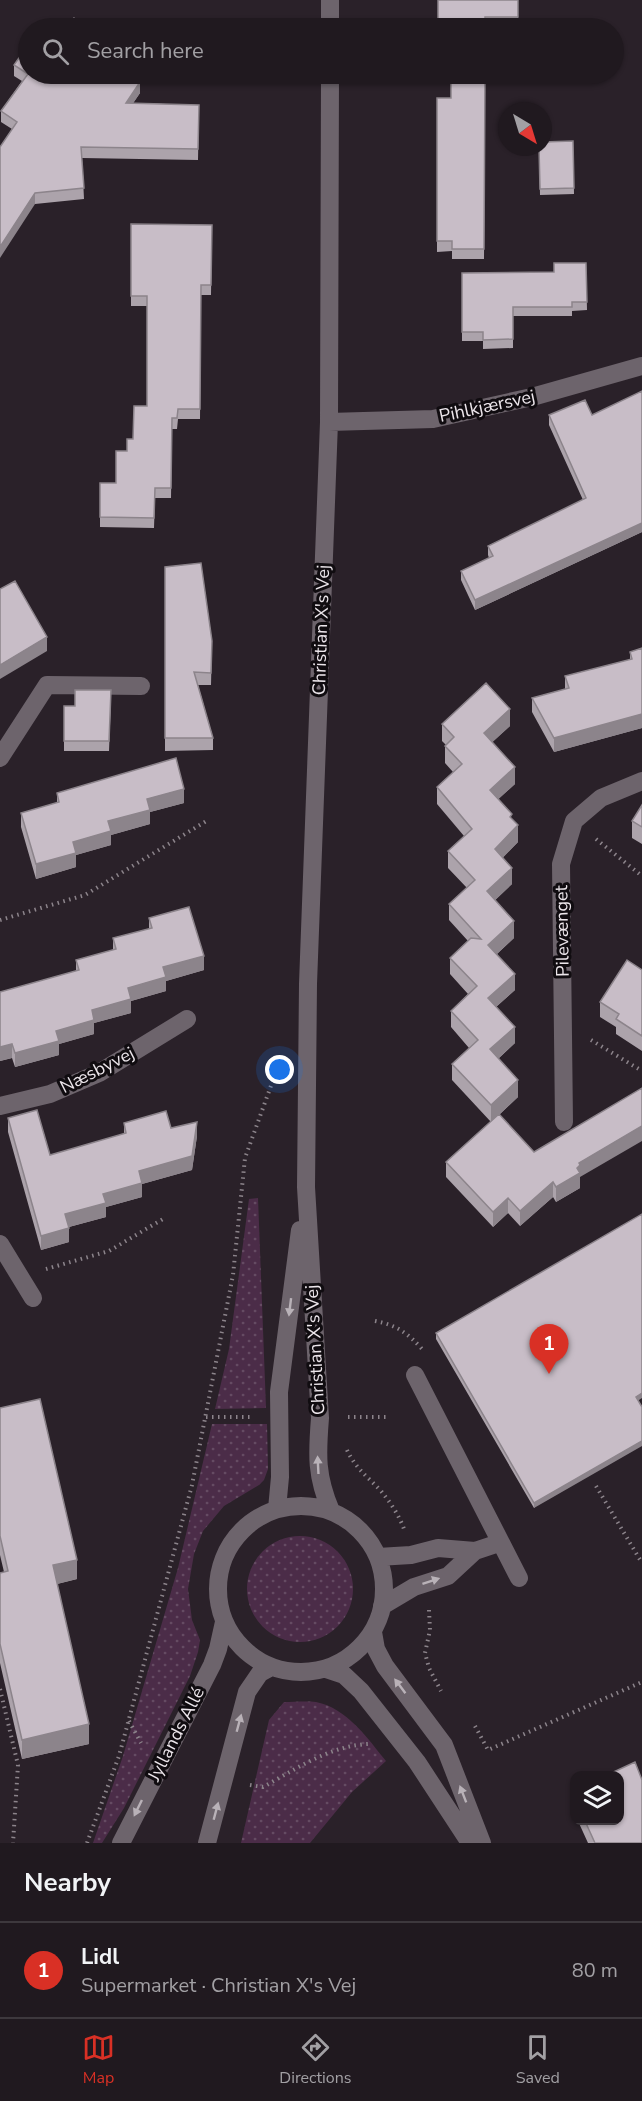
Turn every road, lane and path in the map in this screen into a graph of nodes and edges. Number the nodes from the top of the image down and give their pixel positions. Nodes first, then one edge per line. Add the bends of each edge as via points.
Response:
1 (330, 0) edge
2 (330, 18) edge
3 (330, 84) edge
4 (642, 366) edge
5 (329, 422) junction
6 (141, 686) dead end
7 (0, 758) edge
8 (642, 781) edge
9 (208, 820) dead end
10 (574, 821) junction
11 (642, 876) edge
12 (0, 920) edge
13 (187, 1019) dead end
14 (563, 1023) junction
15 (281, 1060) dead end
16 (642, 1071) edge
17 (0, 1106) edge
18 (564, 1122) dead end
19 (306, 1187) junction
20 (163, 1219) dead end
21 (0, 1244) edge
22 (20, 1276) junction
23 (33, 1298) dead end
24 (375, 1321) dead end
25 (415, 1375) joint
26 (206, 1417) junction
27 (279, 1417) junction
28 (389, 1417) dead end
29 (320, 1418) junction
30 (346, 1440) dead end
31 (596, 1486) dead end
32 (277, 1509) junction
33 (331, 1511) junction
34 (499, 1543) junction
35 (475, 1551) junction
36 (414, 1554) junction
37 (378, 1557) junction
38 (642, 1563) edge
39 (519, 1578) dead end
40 (424, 1583) junction
41 (382, 1606) junction
42 (224, 1622) junction
43 (373, 1632) junction
44 (271, 1667) junction
45 (326, 1669) junction
46 (642, 1682) edge
47 (0, 1689) edge
48 (445, 1699) dead end
49 (128, 1720) junction
50 (475, 1726) dead end
51 (370, 1744) dead end
52 (163, 1758) junction
53 (224, 1779) junction
54 (13, 1843) edge
55 (87, 1843) edge
56 (122, 1843) edge
57 (207, 1843) edge
58 (470, 1843) edge
59 (482, 1843) edge

1 - 2 street
3 - 5 street, Christian X's Vej
4 - 5 street, Pihlkjærsvej via 532,397 432,418
5 - 19 street, Christian X's Vej via 308,984
6 - 7 street via 47,685
8 - 10 street via 601,798
9 - 12 path via 85,895
10 - 11 path
10 - 14 street, Pilevænget via 561,864
13 - 17 street, Næsbyvej via 99,1072 50,1094
14 - 16 path
14 - 18 street, Pilevænget
15 - 26 path via 245,1158 233,1275
19 -> 27 street, Christian X's Vej
19 - 29 street, Christian X's Vej
20 - 22 path via 109,1251
21 - 22 street
22 - 23 street
24 - 25 path via 392,1324 410,1334 423,1350 431,1363
25 - 34 street
26 - 27 path
26 - 49 path via 175,1552
27 - 32 street, Christian X's Vej
28 - 29 path
33 -> 29 street, Christian X's Vej via 319,1475
30 - 36 path via 360,1472 381,1491 399,1517
31 - 38 path
32 - 33 street via 295,1506
32 - 42 street via 257,1518 228,1548 217,1586
33 - 37 street via 351,1522
34 - 35 street
34 - 39 street
35 - 36 street via 438,1548
40 -> 35 street via 448,1576
36 - 37 street
37 - 41 street via 384,1579
40 - 41 street
40 - 48 path via 429,1630 425,1653
41 - 43 street
42 - 44 street via 251,1657
42 - 52 street, Jyllands Allé via 212,1665
43 - 45 street via 360,1648
59 -> 43 street via 444,1745 385,1666
44 - 45 street via 289,1672
53 -> 44 street via 247,1692 260,1673
45 - 58 street via 344,1675 361,1691 417,1762
46 - 50 path via 488,1750
47 - 54 path via 18,1765
49 - 52 path via 140,1743
49 - 55 path
51 - 53 path via 326,1753 263,1787
52 -> 56 street, Jyllands Allé
57 -> 53 street

